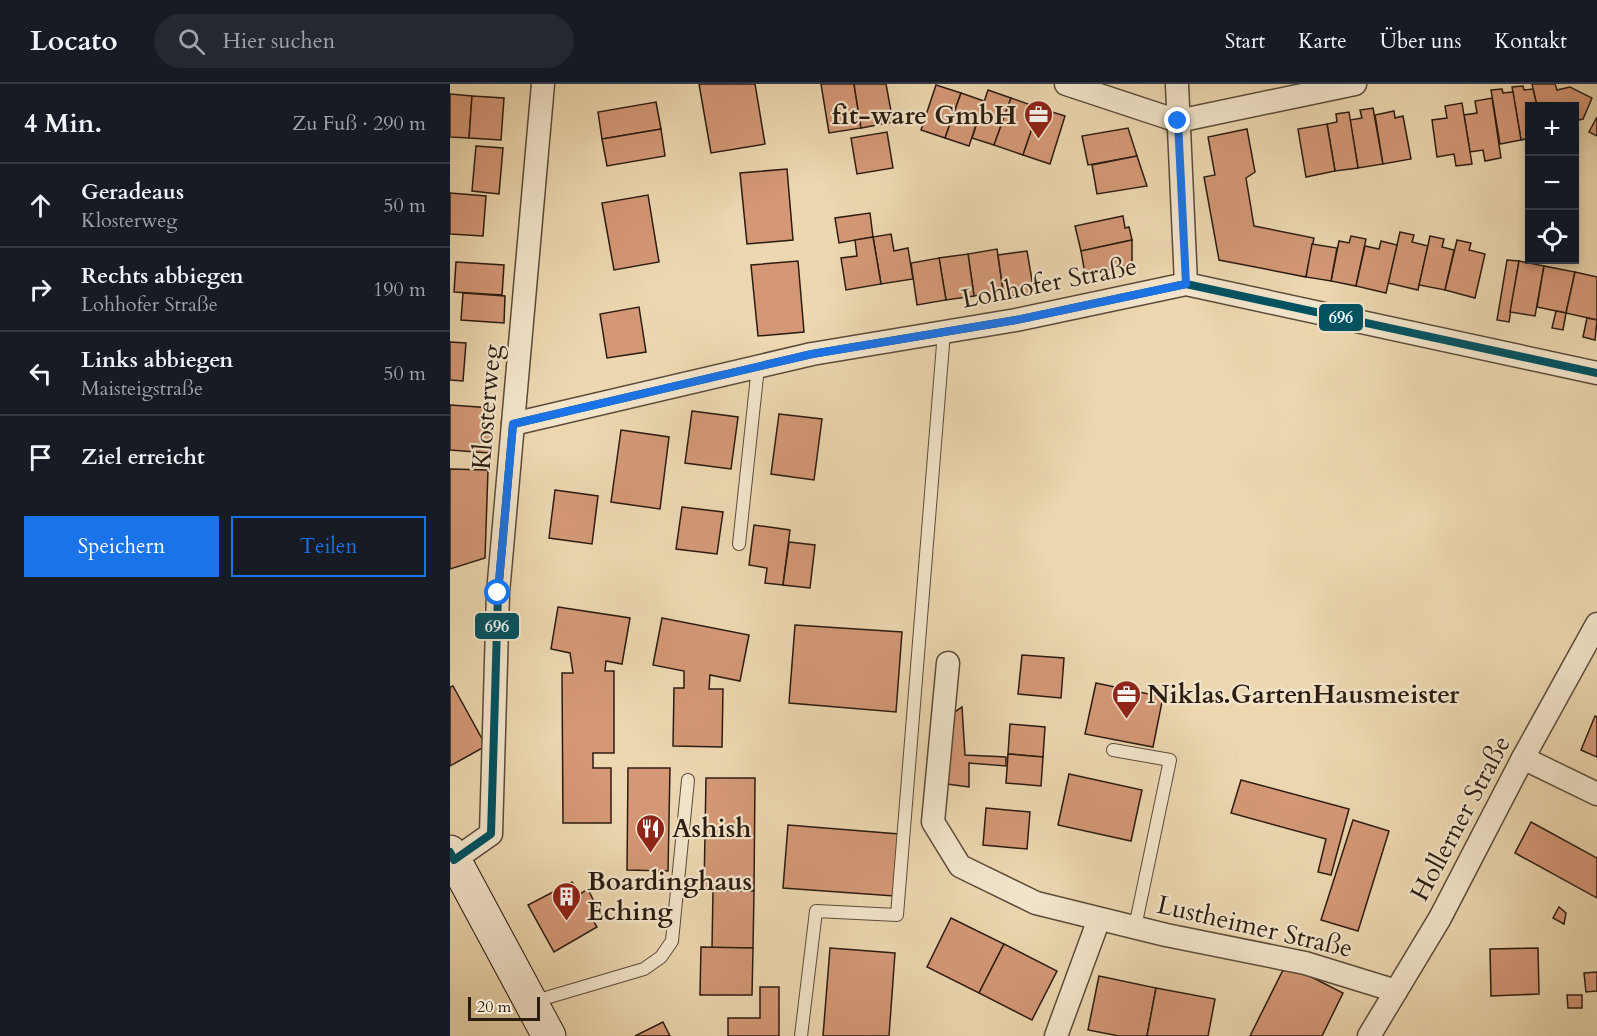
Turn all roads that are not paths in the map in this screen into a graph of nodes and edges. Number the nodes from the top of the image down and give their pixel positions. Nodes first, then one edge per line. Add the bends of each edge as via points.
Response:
1 (543, 84) edge
2 (1066, 84) edge
3 (1177, 84) edge
4 (1355, 84) edge
5 (1178, 121) junction
6 (1186, 284) junction
7 (944, 332) junction
8 (758, 367) junction
9 (1597, 373) edge
10 (513, 424) junction
11 (739, 544) dead end
12 (1597, 624) edge
13 (948, 663) dead end
14 (1113, 750) dead end
15 (1523, 758) junction
16 (688, 780) dead end
17 (1597, 794) edge
18 (452, 856) edge
19 (1099, 919) junction
20 (1135, 927) junction
21 (1396, 991) junction
22 (531, 1003) junction
23 (549, 1036) edge
24 (801, 1036) edge
25 (1056, 1036) edge
26 (1369, 1036) edge

1 - 10 street, Klosterweg
2 - 5 street
3 - 5 street
4 - 5 street
5 - 6 street
6 - 7 street, Lohhofer Straße
6 - 9 street, Lohhofer Straße
7 - 8 street, Lohhofer Straße
7 - 24 lane via 897,915 816,911
8 - 10 street, Lohhofer Straße
8 - 11 lane
10 - 18 street, Klosterweg via 498,593 491,834
12 - 15 street, Hollerner Straße
13 - 19 street, Lustheimer Straße via 933,822 960,866 1036,903
14 - 20 lane via 1170,760
15 - 17 street
15 - 21 street, Hollerner Straße via 1440,918
16 - 22 lane via 672,941 661,957 644,969
18 - 22 main road
19 - 20 street, Lustheimer Straße
19 - 25 street
20 - 21 street, Lustheimer Straße via 1305,963
21 - 26 street, Hollerner Straße
22 - 23 main road

